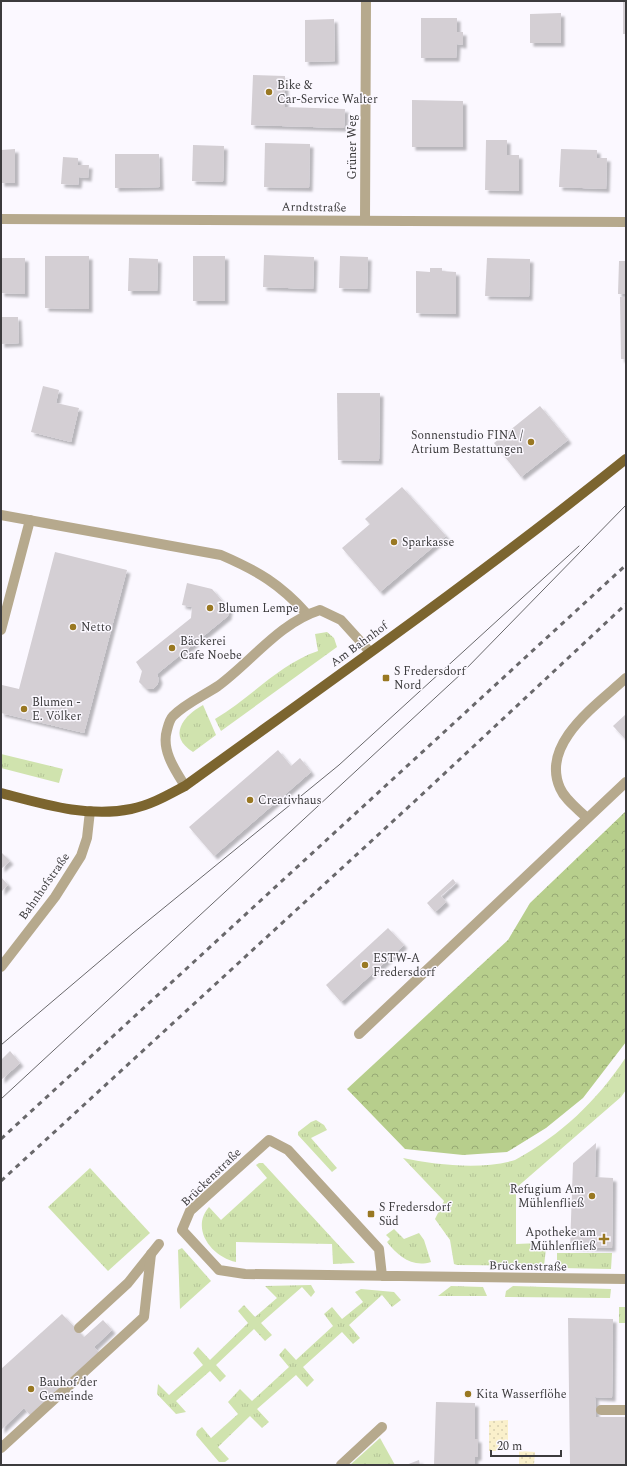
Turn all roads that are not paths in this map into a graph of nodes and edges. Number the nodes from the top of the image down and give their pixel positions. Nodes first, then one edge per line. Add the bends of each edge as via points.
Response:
1 (366, 1) edge
2 (1, 219) edge
3 (365, 220) junction
4 (626, 222) edge
5 (626, 459) edge
6 (1, 515) edge
7 (30, 520) junction
8 (307, 614) junction
9 (1, 630) edge
10 (370, 652) junction
11 (626, 678) edge
12 (626, 782) edge
13 (185, 786) junction
14 (1, 793) edge
15 (90, 811) junction
16 (587, 818) junction
17 (1, 967) edge
18 (359, 1034) dead end
19 (159, 1244) dead end
20 (151, 1254) junction
21 (382, 1276) junction
22 (626, 1279) edge
23 (79, 1328) dead end
24 (601, 1410) dead end
25 (626, 1410) edge
26 (382, 1428) dead end
27 (1, 1448) edge
28 (341, 1465) edge

1 - 3 street, Grüner Weg
2 - 3 street, Arndtstraße
3 - 4 street, Arndtstraße
5 - 10 main road, Am Bahnhof via 549,520
6 - 7 street
7 - 8 street via 221,555 254,570 290,594
7 - 9 street
8 - 10 street via 320,610 341,620
8 - 13 street via 285,629 218,686 187,704 172,717 166,730 165,744
10 - 13 main road, Am Bahnhof
11 - 16 street via 571,729 559,752 557,775 560,788
12 - 16 street
13 - 15 main road, Am Bahnhof via 158,801 131,809
14 - 15 main road, Am Bahnhof via 48,805
15 - 17 street, Bahnhofstraße via 87,838 80,856 55,897
16 - 18 street
19 - 20 street
20 - 23 street via 128,1283
20 - 27 street via 144,1317
21 - 21 street, Brückenstraße via 245,1274 219,1270 182,1230 190,1212 269,1140 288,1150 379,1249
21 - 22 street, Brückenstraße
24 - 25 street
26 - 28 street

